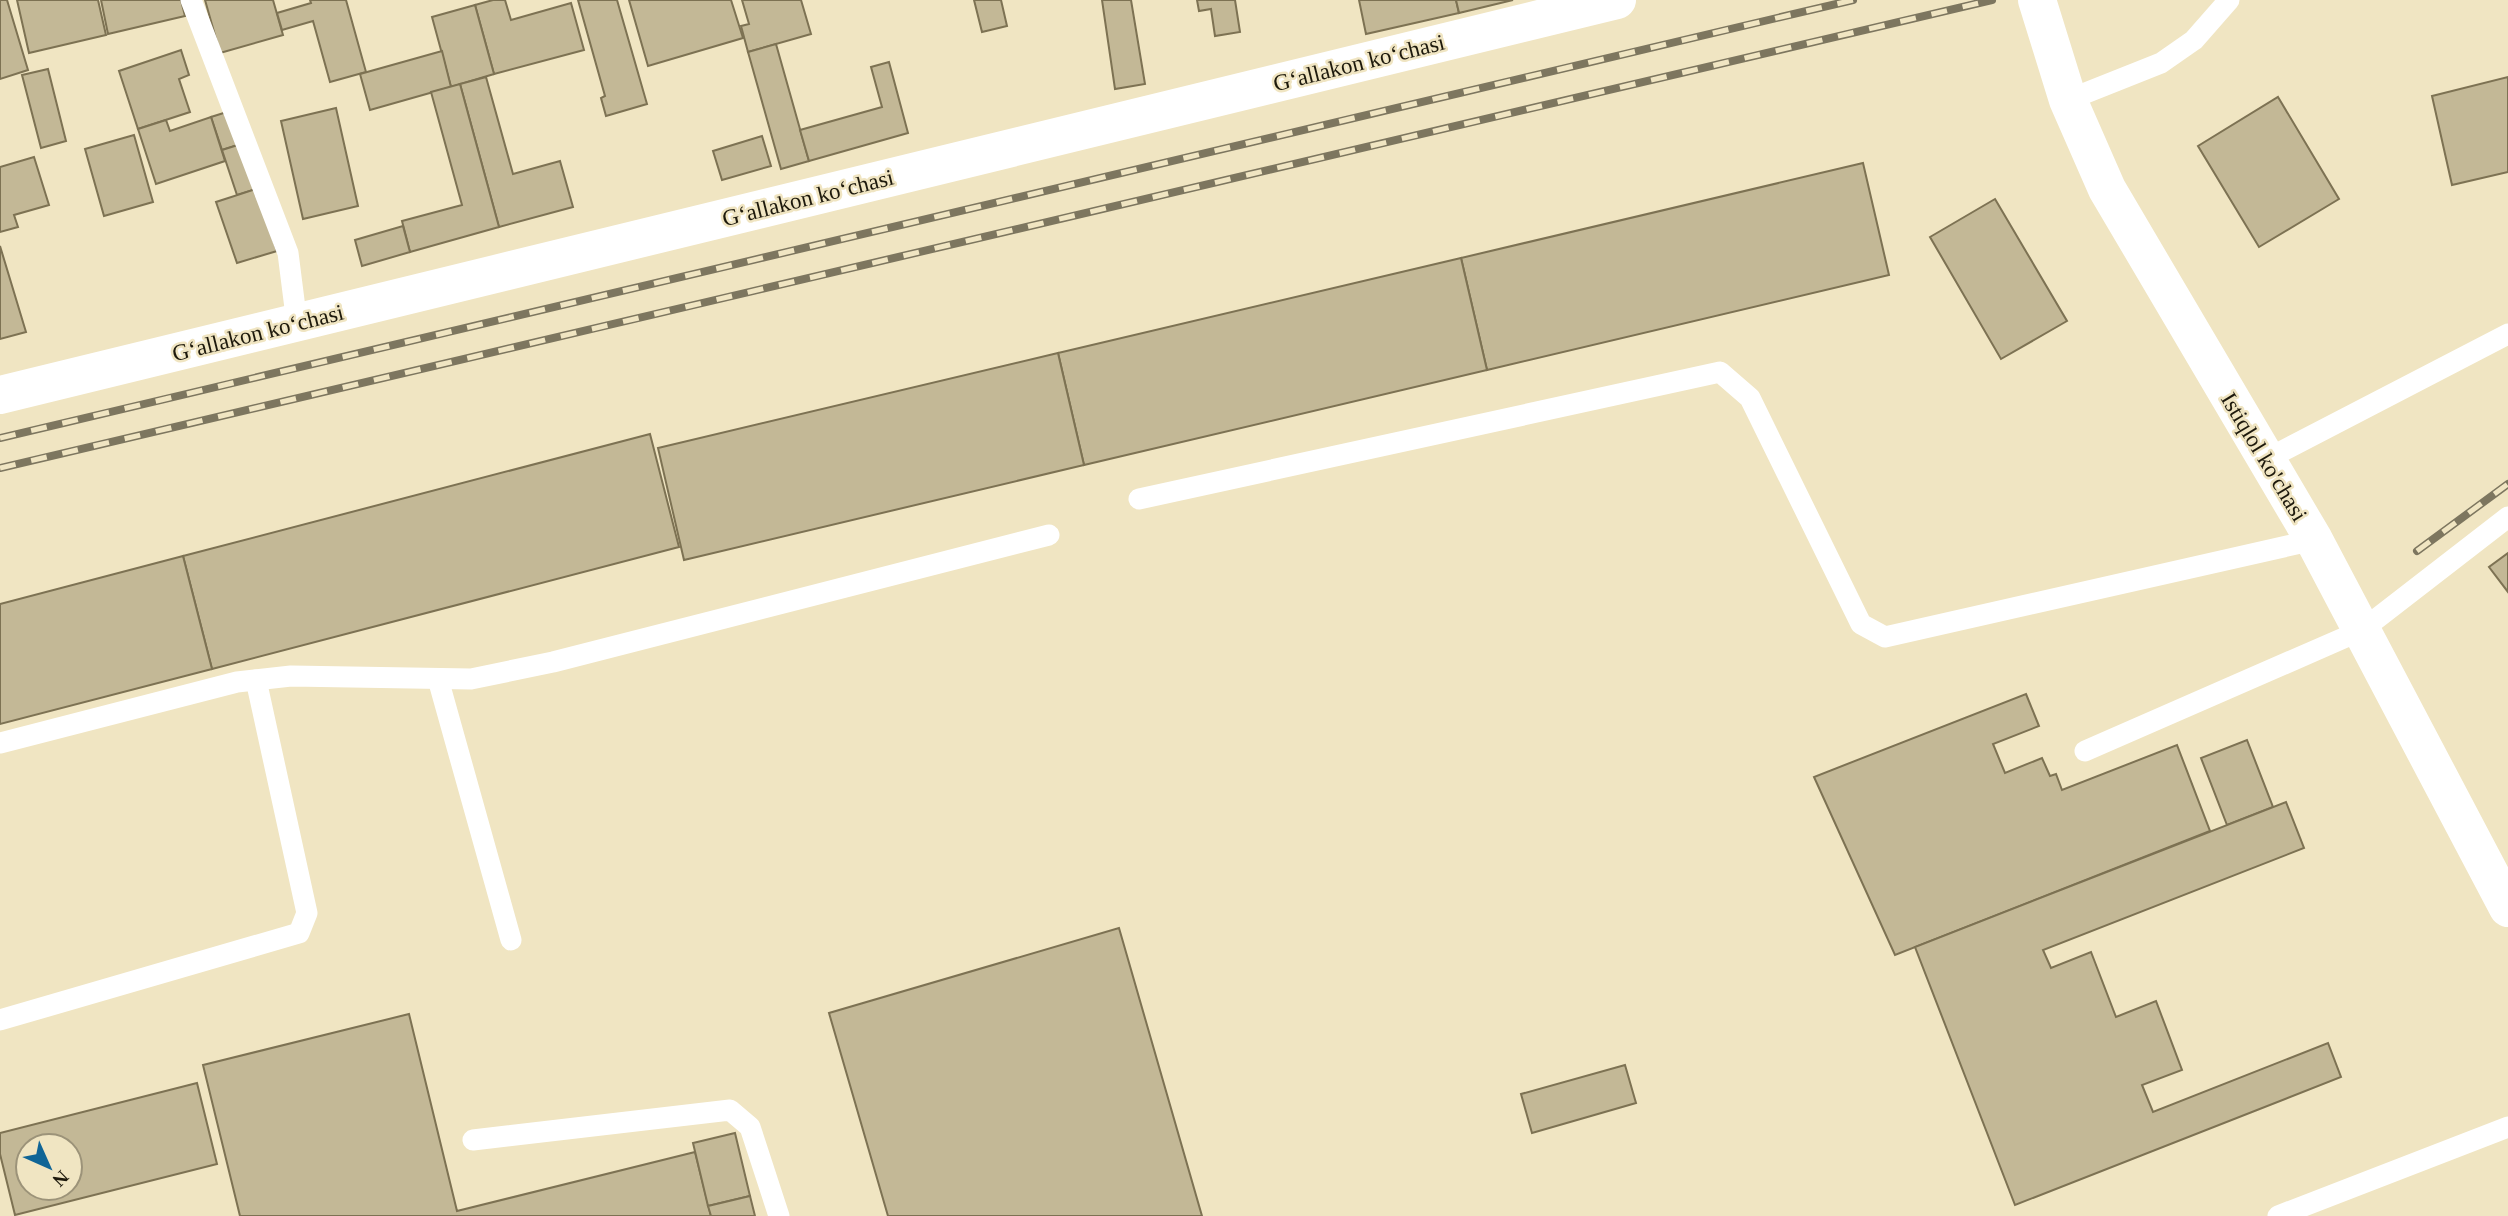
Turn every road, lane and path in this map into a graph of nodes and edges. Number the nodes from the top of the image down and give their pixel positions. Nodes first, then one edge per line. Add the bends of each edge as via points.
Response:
1 (191, 0) edge
2 (1616, 0) edge
3 (2037, 0) edge
4 (2229, 0) edge
5 (2068, 100) junction
6 (297, 324) junction
7 (2508, 334) edge
8 (0, 395) edge
9 (2265, 460) junction
10 (1139, 499) dead end
11 (2508, 517) edge
12 (1049, 535) dead end
13 (2314, 540) junction
14 (2362, 630) junction
15 (438, 679) junction
16 (256, 680) junction
17 (0, 743) edge
18 (2085, 751) dead end
19 (2508, 908) edge
20 (511, 940) dead end
21 (0, 1020) edge
22 (2508, 1127) edge
23 (474, 1140) dead end
24 (779, 1216) edge
25 (2278, 1216) edge

1 - 6 lane via 288,253
2 - 6 street, Gʻallakon koʻchasi
3 - 5 street, Istiqlol ko'chasi
4 - 5 lane via 2194,40 2161,62
5 - 9 street, Istiqlol ko'chasi via 2107,189
6 - 8 street, Gʻallakon koʻchasi
7 - 9 lane
9 - 13 street, Istiqlol ko'chasi
10 - 13 lane via 1720,372 1750,398 1861,624 1885,637
11 - 14 lane
12 - 15 lane via 553,662 471,679
13 - 14 street, Istiqlol ko'chasi
14 - 18 lane
14 - 19 street, Istiqlol ko'chasi
15 - 16 lane via 290,676
15 - 20 lane
16 - 17 lane
16 - 21 lane via 307,913 299,933
22 - 25 lane
23 - 24 lane via 730,1110 750,1127

